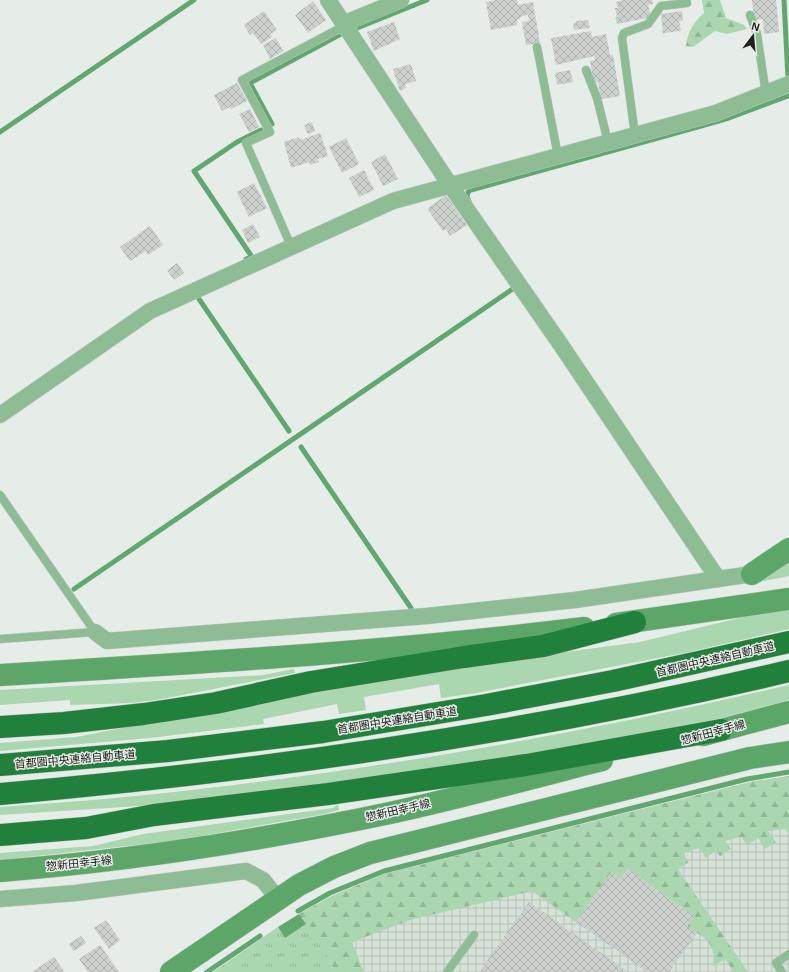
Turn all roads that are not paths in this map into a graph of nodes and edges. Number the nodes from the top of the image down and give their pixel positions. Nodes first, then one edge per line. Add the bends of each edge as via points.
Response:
1 (328, 0) edge
2 (401, 0) edge
3 (687, 2) dead end
4 (750, 15) dead end
5 (345, 24) junction
6 (537, 47) dead end
7 (586, 70) dead end
8 (789, 84) edge
9 (766, 94) junction
10 (635, 135) junction
11 (608, 142) junction
12 (558, 156) junction
13 (450, 185) junction
14 (291, 246) junction
15 (0, 415) edge
16 (0, 495) edge
17 (789, 548) edge
18 (752, 574) joint
19 (718, 579) junction
20 (789, 599) edge
21 (636, 622) junction
22 (95, 632) junction
23 (0, 639) edge
24 (789, 642) edge
25 (789, 671) edge
26 (0, 675) edge
27 (789, 712) edge
28 (0, 727) edge
29 (721, 730) junction
30 (789, 752) edge
31 (0, 765) edge
32 (0, 794) edge
33 (0, 835) edge
34 (0, 871) edge
35 (278, 898) junction
36 (0, 899) edge
37 (474, 934) dead end
38 (789, 954) edge
39 (171, 972) edge
40 (447, 972) edge
41 (782, 972) edge

1 - 5 street
2 - 5 street
3 - 10 lane via 661,6 648,24 624,33 622,38
4 - 9 lane via 757,34
5 - 13 street
5 - 14 lane via 242,80 270,132 246,143
6 - 12 lane
7 - 11 lane via 597,98
8 - 9 street
9 - 10 street via 716,113
10 - 11 street
11 - 12 street
12 - 13 street
13 - 14 street via 393,201
13 - 19 street
14 - 15 street via 150,311
16 - 22 lane
17 - 18 main road
18 - 19 street
19 - 22 street via 575,600 405,618 107,641
20 - 21 main road
21 - 26 main road via 478,641 302,657
21 - 28 highway via 543,646 311,682 208,704 137,715
22 - 23 lane
24 - 31 highway, 首都圏中央連絡自動車道 via 613,682 331,730 168,751
25 - 32 highway via 524,728 166,779
27 - 29 main road, 惣新田幸手線
29 - 33 highway via 526,765 328,794 154,815 86,828
29 - 34 main road, 惣新田幸手線 via 369,817 232,842
30 - 35 main road via 750,758 370,853 334,867
35 - 36 street via 263,880 246,871 76,893
35 - 39 main road
37 - 40 lane
38 - 41 lane via 776,963

